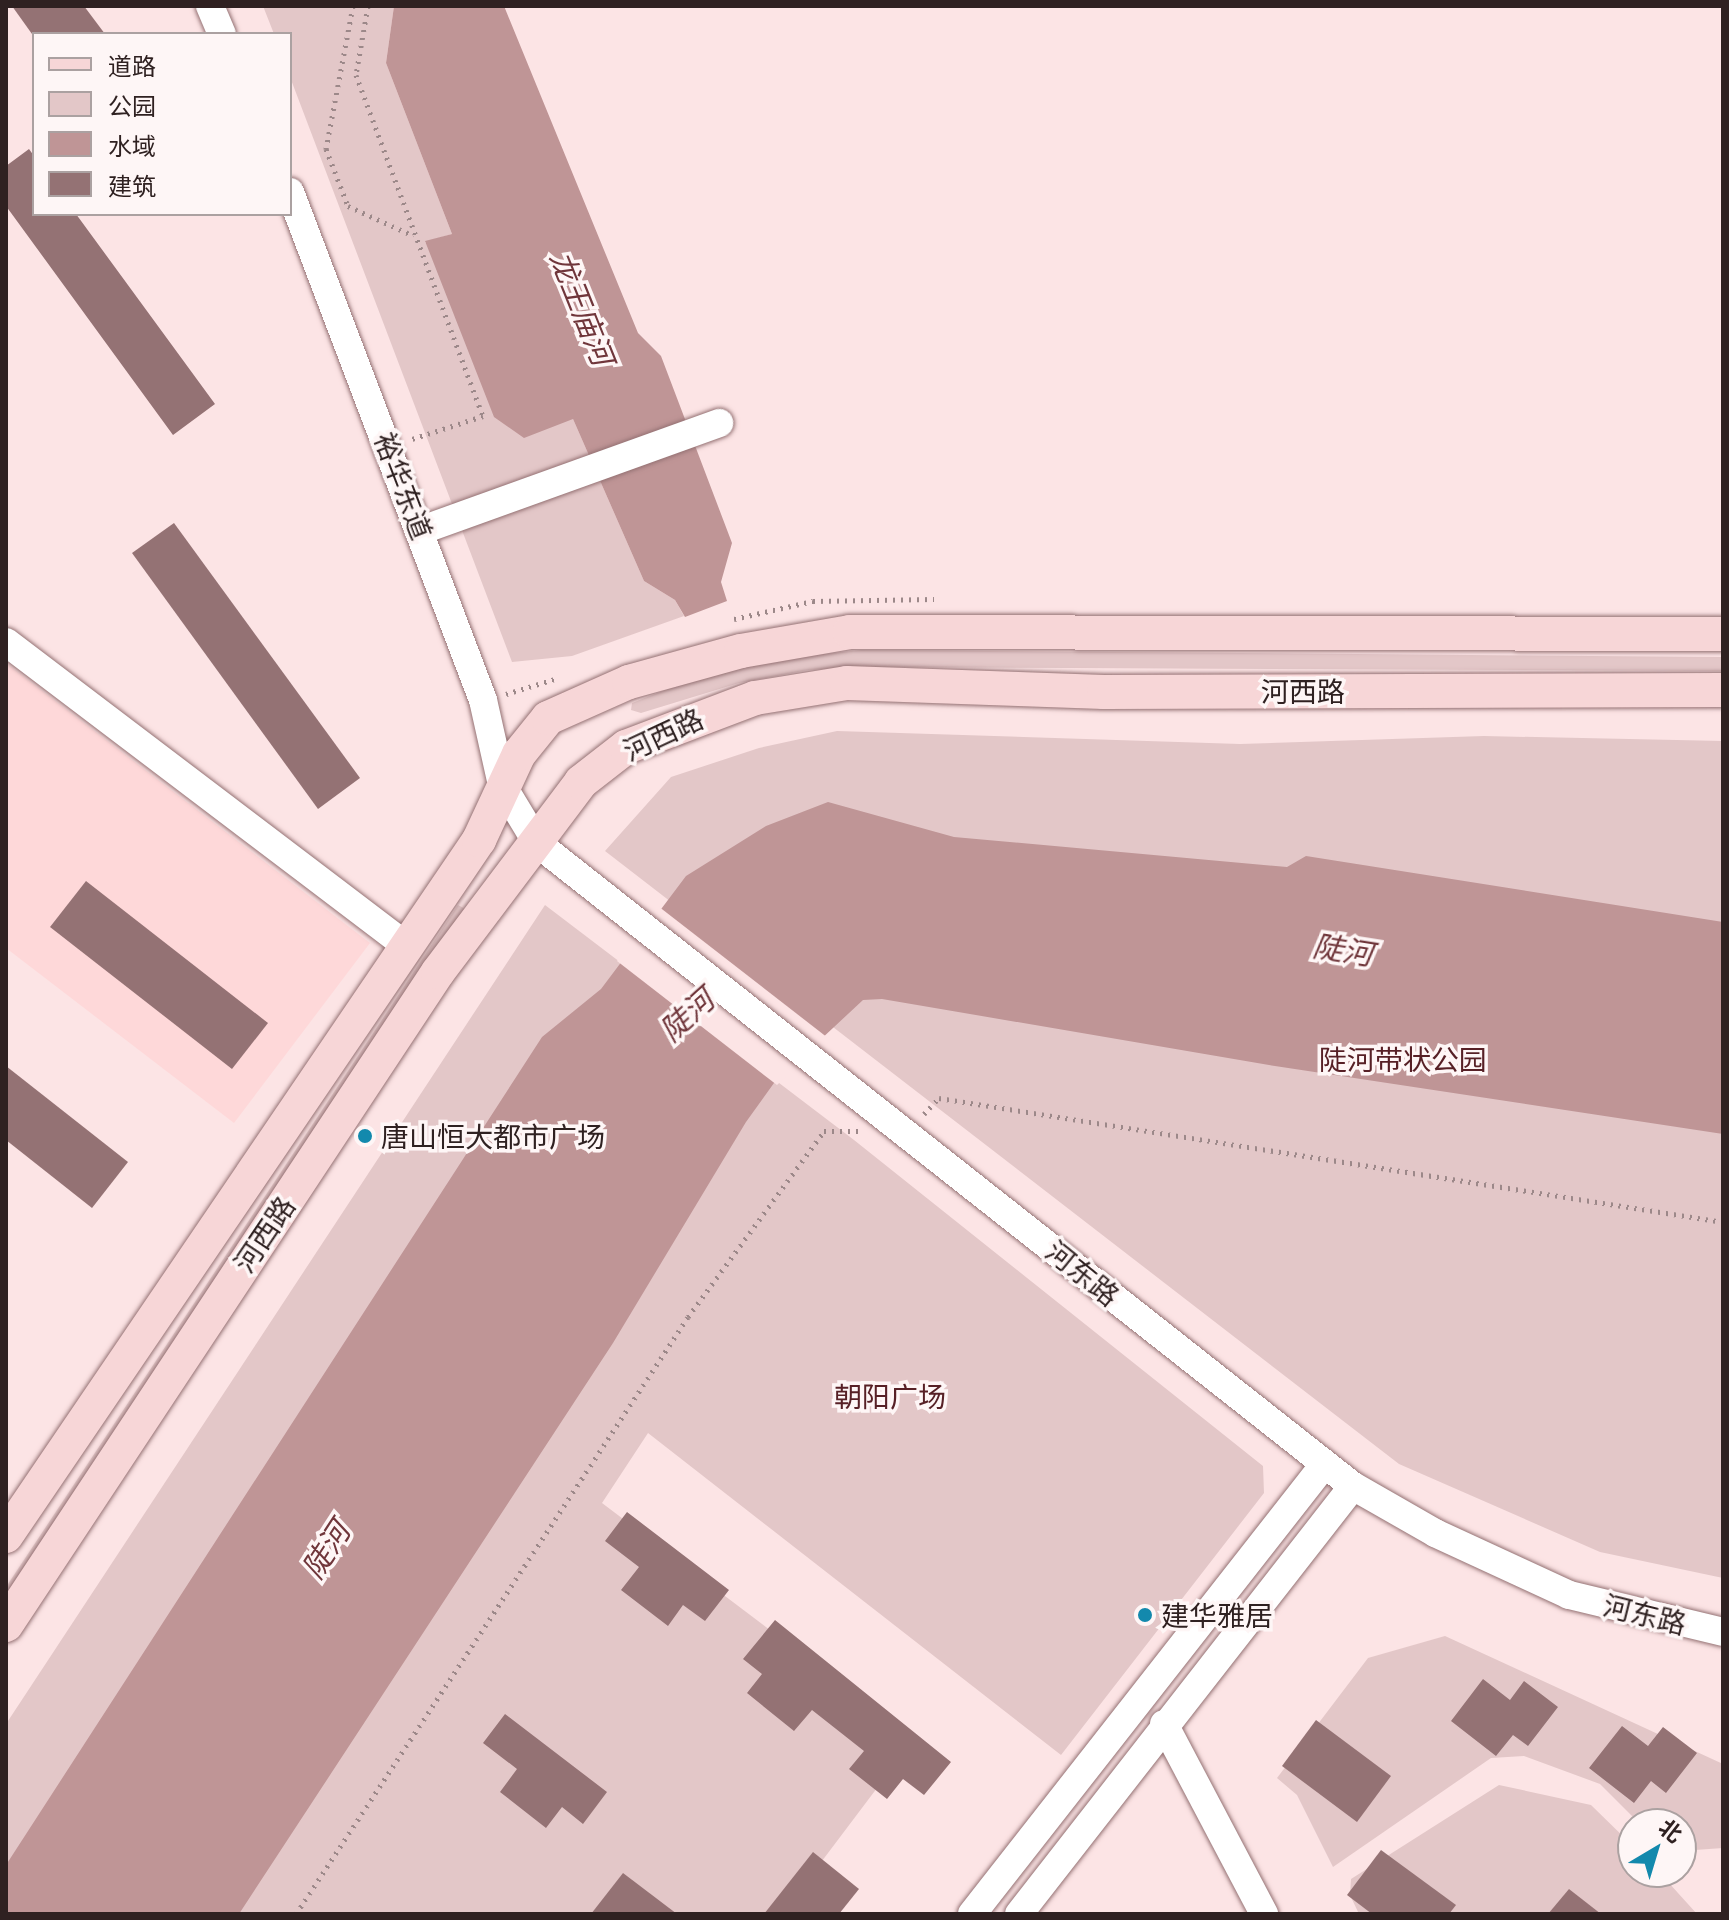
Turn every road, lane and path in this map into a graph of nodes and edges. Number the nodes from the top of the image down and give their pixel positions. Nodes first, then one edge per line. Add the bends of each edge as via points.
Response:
1 (210, 6) edge
2 (353, 6) edge
3 (368, 6) edge
4 (221, 32) edge
5 (292, 197) edge
6 (415, 237) junction
7 (719, 423) dead end
8 (412, 439) dead end
9 (422, 530) junction
10 (1723, 634) edge
11 (6, 642) edge
12 (1723, 690) edge
13 (502, 785) junction
14 (537, 843) junction
15 (588, 888) joint
16 (404, 944) junction
17 (907, 1132) junction
18 (1723, 1222) edge
19 (1323, 1466) junction
20 (1353, 1486) junction
21 (6, 1536) edge
22 (6, 1625) edge
23 (1723, 1632) edge
24 (1164, 1724) junction
25 (296, 1914) edge
26 (972, 1914) edge
27 (1019, 1914) edge
28 (1264, 1914) edge

1 - 4 street
2 - 6 path via 326,149 348,206
3 - 6 path via 356,75
5 - 9 street, 裕华东道
6 - 8 path via 483,416
7 - 9 street
9 - 13 street, 裕华东道 via 483,700
10 - 13 main road, 河西路 via 850,632 741,651 629,682 548,718
11 - 16 street
12 - 14 main road, 河西路 via 1104,692 847,683 755,698 626,747 581,782
13 - 14 street, 裕华东道
13 - 16 main road, 河西路 via 479,840
14 - 15 street, 裕华东道
14 - 22 main road, 河西路 via 438,972
15 - 17 street, 河东路
16 - 21 main road, 河西路
17 - 18 path via 939,1098
17 - 19 street, 河东路
17 - 25 path via 824,1131 679,1330
19 - 20 street, 河东路
19 - 26 street
20 - 23 street, 河东路 via 1435,1533 1569,1595
20 - 24 street
24 - 27 street
24 - 28 street

